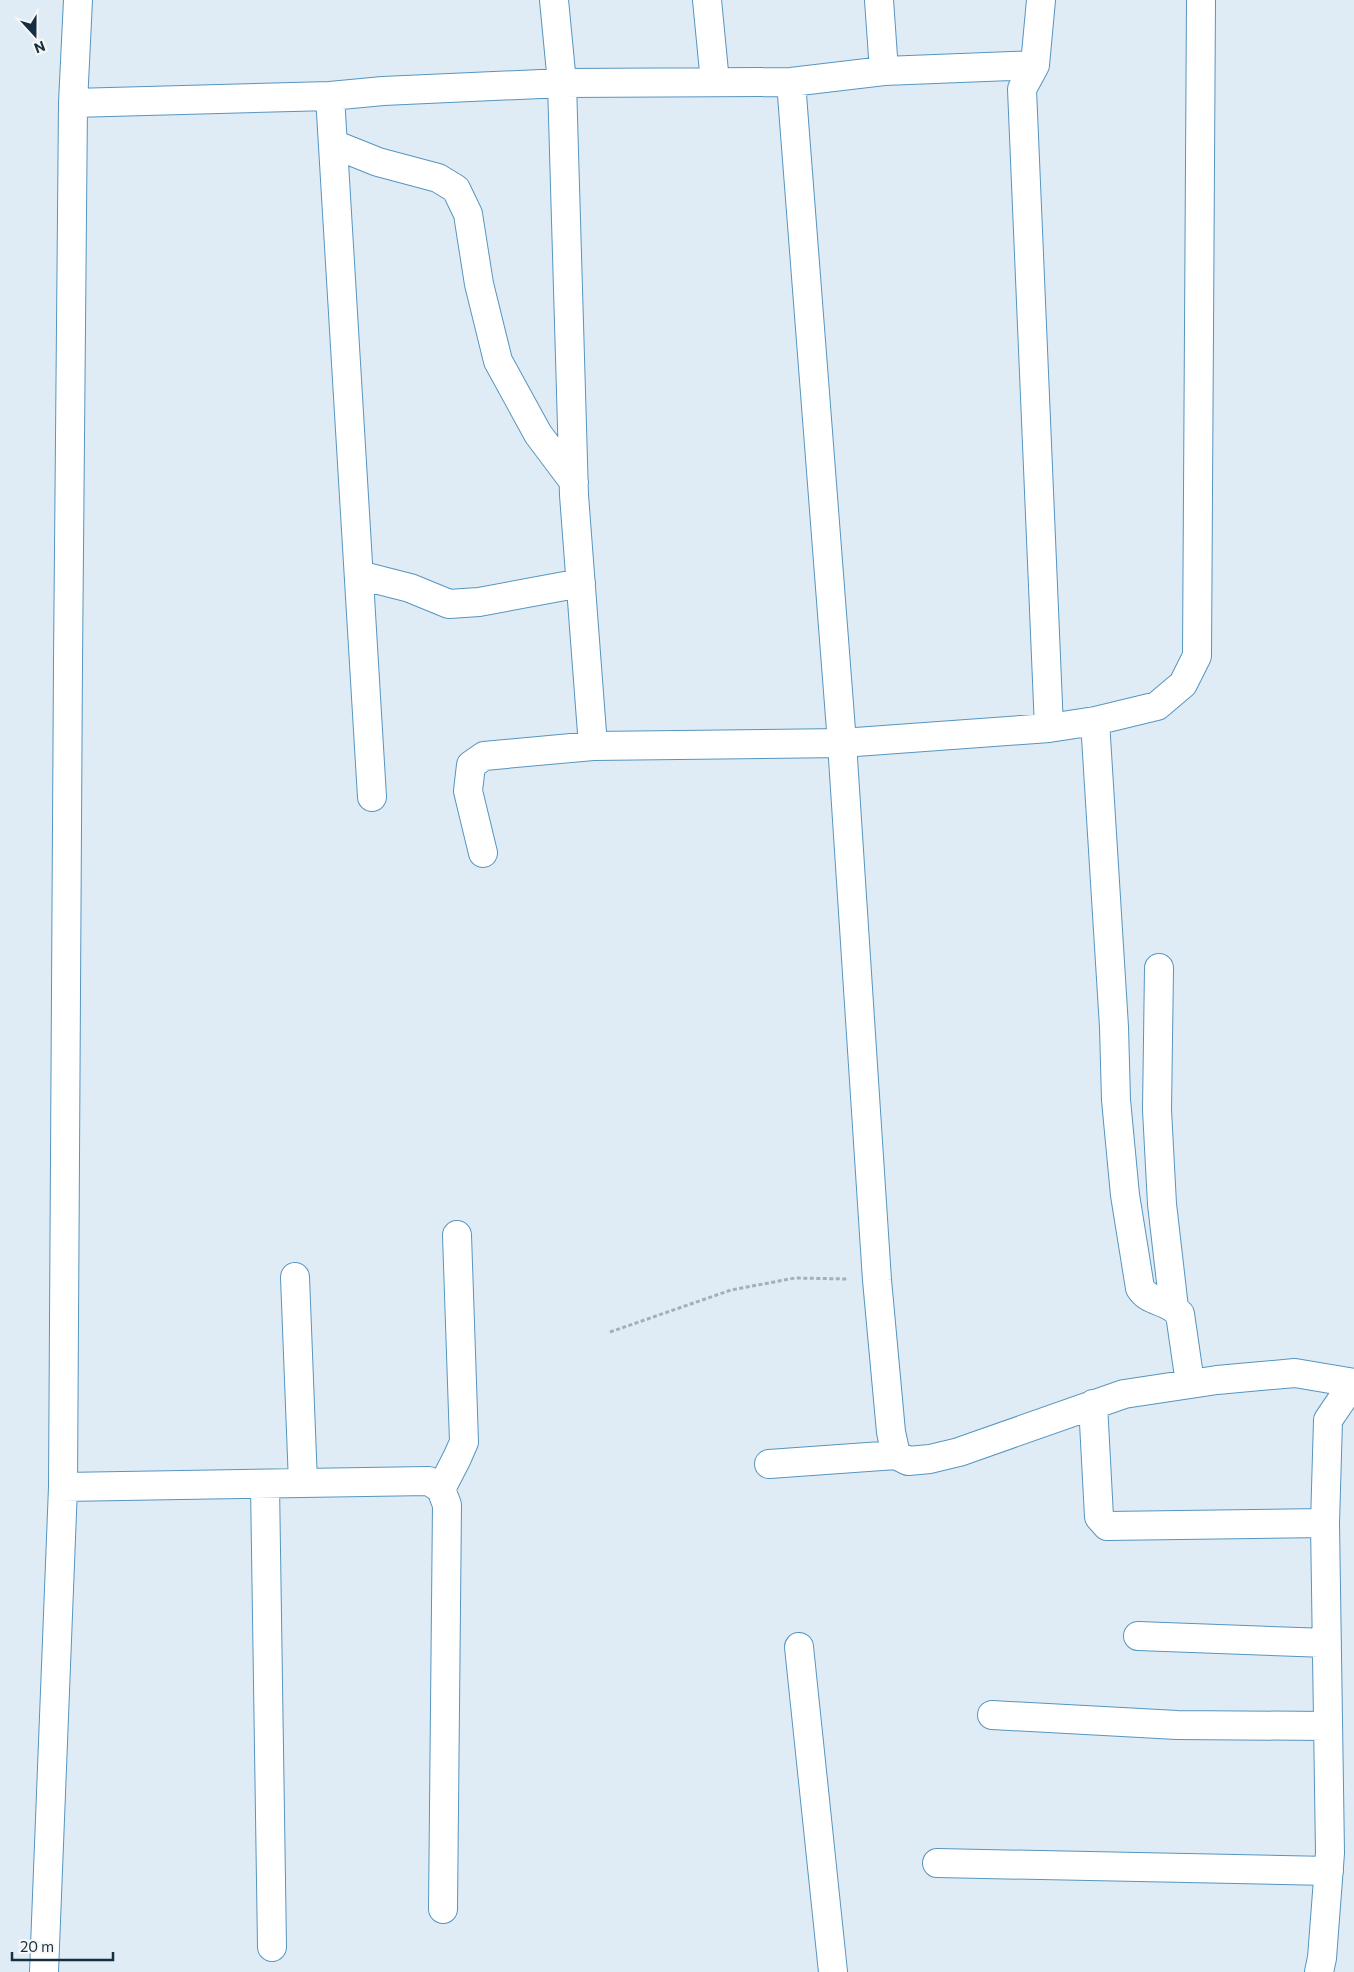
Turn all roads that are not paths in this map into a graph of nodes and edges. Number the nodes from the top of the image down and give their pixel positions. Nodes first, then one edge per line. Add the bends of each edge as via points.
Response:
1 (78, 0) edge
2 (554, 0) edge
3 (707, 0) edge
4 (879, 0) edge
5 (1041, 0) edge
6 (1201, 0) edge
7 (1035, 64) junction
8 (884, 71) junction
9 (714, 82) junction
10 (791, 82) junction
11 (562, 83) junction
12 (330, 96) junction
13 (73, 103) junction
14 (333, 144) junction
15 (574, 482) junction
16 (359, 575) junction
17 (580, 583) junction
18 (1095, 721) junction
19 (1049, 728) junction
20 (842, 743) junction
21 (593, 746) junction
22 (372, 797) dead end
23 (483, 852) dead end
24 (1159, 968) dead end
25 (457, 1235) dead end
26 (295, 1277) dead end
27 (1174, 1308) junction
28 (1190, 1383) junction
29 (1354, 1384) edge
30 (1094, 1404) junction
31 (896, 1455) junction
32 (768, 1464) dead end
33 (303, 1483) junction
34 (265, 1484) junction
35 (63, 1487) junction
36 (441, 1490) junction
37 (1325, 1524) junction
38 (1138, 1636) dead end
39 (1327, 1643) junction
40 (799, 1647) dead end
41 (992, 1715) dead end
42 (1327, 1726) junction
43 (1338, 1858) edge
44 (937, 1863) dead end
45 (443, 1910) dead end
46 (272, 1948) dead end
47 (44, 1972) edge
48 (833, 1972) edge
49 (1319, 1972) edge

1 - 13 street
2 - 11 street
3 - 9 street
4 - 8 street
5 - 7 street
6 - 18 street via 1197,656 1183,684 1157,706
7 - 8 street
7 - 19 street via 1022,89
8 - 10 street
9 - 10 street
9 - 11 street
10 - 20 street
11 - 12 street
11 - 15 street
12 - 13 street
12 - 14 street
13 - 35 street
14 - 15 street via 378,162 438,178 456,190 468,214 479,284 498,361 538,434
14 - 16 street
15 - 17 street
16 - 17 street via 410,588 449,604 480,602
16 - 22 street
17 - 21 street
18 - 19 street
18 - 27 street via 1116,1100 1125,1195 1140,1288 1148,1297
19 - 20 street
20 - 21 street
20 - 31 street via 877,1280
21 - 23 street via 484,756 471,765 468,791
24 - 27 street via 1157,1110 1162,1204
25 - 36 street via 464,1442
26 - 33 street
27 - 28 street via 1180,1314
28 - 29 street via 1296,1373
28 - 30 street via 1124,1394
29 - 37 street via 1328,1420
30 - 31 street via 960,1452 908,1461
30 - 37 street via 1099,1517 1108,1526
31 - 32 street
33 - 34 street
33 - 36 street via 429,1482
34 - 35 street
34 - 46 street
35 - 47 street
36 - 45 street via 447,1505
37 - 39 street
38 - 39 street
39 - 42 street
40 - 48 street
41 - 42 street via 1177,1725
42 - 43 street
43 - 44 street
43 - 49 street

